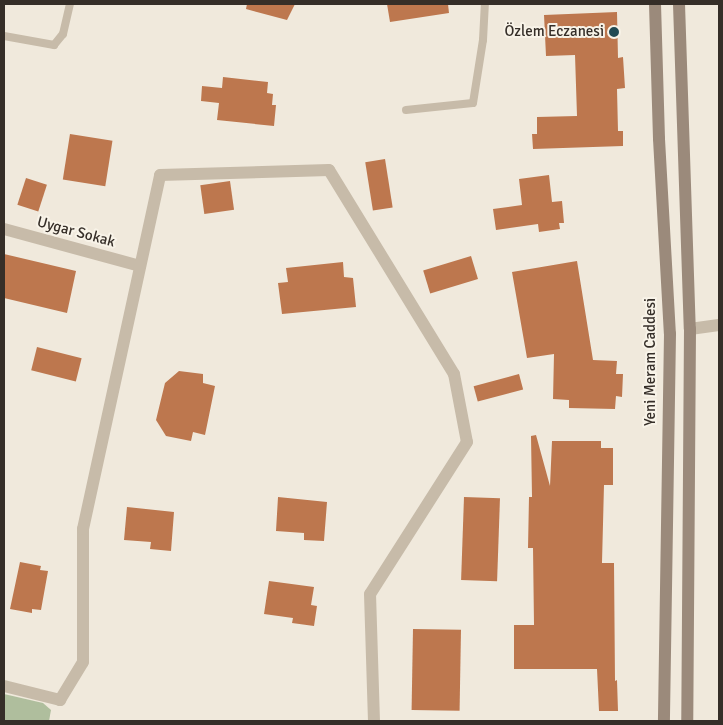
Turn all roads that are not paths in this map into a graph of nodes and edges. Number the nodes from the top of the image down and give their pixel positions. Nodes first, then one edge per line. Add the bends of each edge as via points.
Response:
1 (70, 4) edge
2 (484, 4) edge
3 (654, 4) edge
4 (679, 4) edge
5 (4, 36) edge
6 (406, 110) dead end
7 (4, 229) edge
8 (140, 266) junction
9 (719, 325) edge
10 (690, 329) junction
11 (4, 686) edge
12 (374, 721) edge
13 (664, 721) edge
14 (687, 721) edge

1 - 5 lane via 63,34 54,44
2 - 6 lane via 483,40 473,103
3 - 13 main road, Yeni Meram Caddesi via 658,139 670,334
4 - 10 main road
7 - 8 street, Uygar Sokak
8 - 11 street via 83,529 83,662 60,700
8 - 12 street via 160,175 329,170 454,374 467,442 370,594
9 - 10 street
10 - 14 main road

